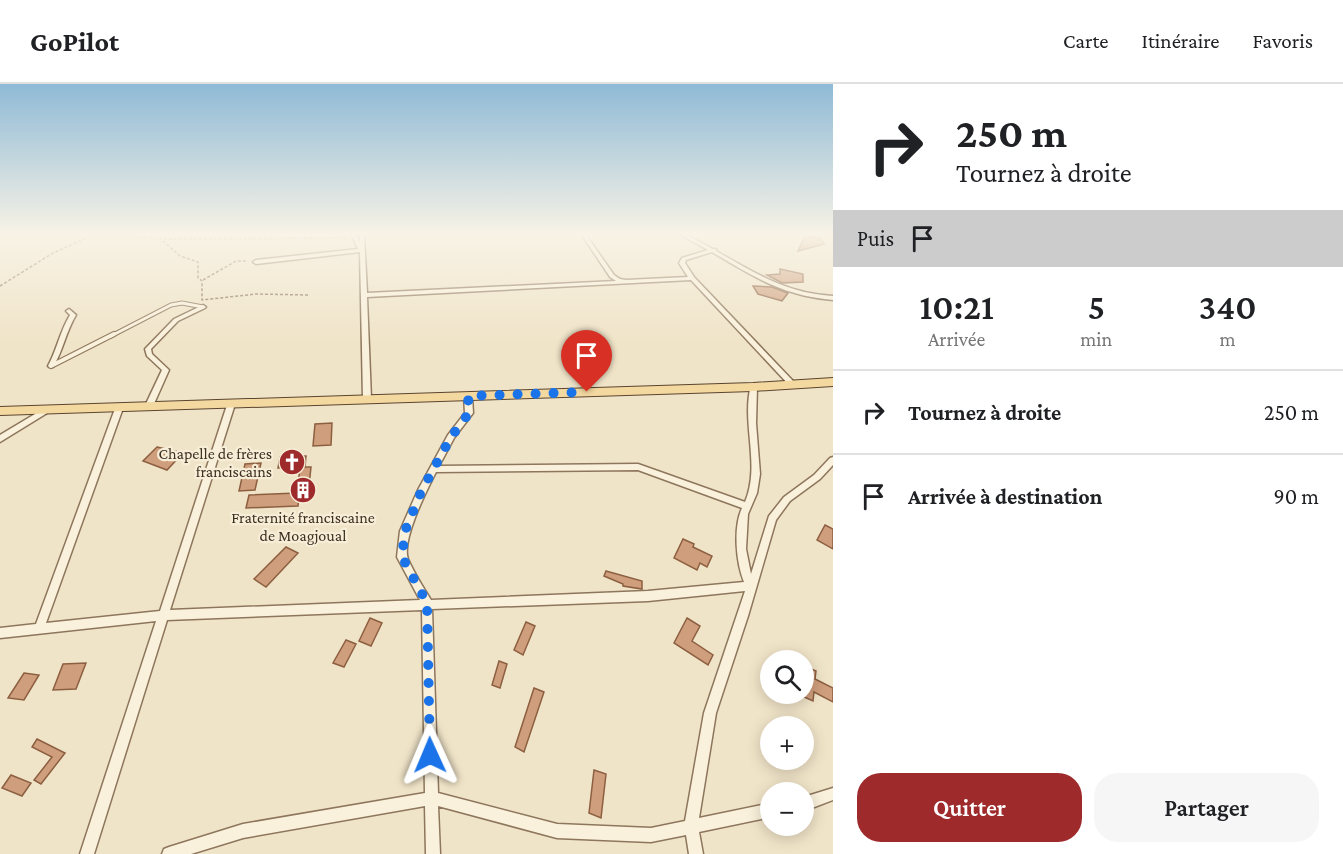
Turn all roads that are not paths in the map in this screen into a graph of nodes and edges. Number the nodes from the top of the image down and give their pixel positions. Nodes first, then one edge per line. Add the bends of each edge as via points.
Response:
1 (362, 271) edge
2 (609, 271) edge
3 (687, 271) edge
4 (753, 271) edge
5 (692, 278) junction
6 (626, 282) junction
7 (363, 295) junction
8 (833, 298) edge
9 (203, 307) joint
10 (69, 312) dead end
11 (51, 366) joint
12 (833, 382) edge
13 (792, 384) junction
14 (753, 387) junction
15 (468, 396) junction
16 (367, 399) junction
17 (231, 404) junction
18 (149, 406) junction
19 (119, 408) junction
20 (48, 410) junction
21 (0, 411) edge
22 (0, 439) edge
23 (833, 460) edge
24 (434, 469) junction
25 (747, 506) junction
26 (751, 586) junction
27 (427, 603) junction
28 (164, 615) junction
29 (39, 630) junction
30 (0, 633) edge
31 (833, 794) edge
32 (431, 798) junction
33 (814, 801) edge
34 (760, 812) edge
35 (691, 826) junction
36 (87, 854) edge
37 (169, 854) edge
38 (433, 854) edge
39 (696, 854) edge

1 - 7 street
2 - 6 street
3 - 5 street
4 - 8 street via 789,290
5 - 6 street
5 - 13 street
6 - 7 street
7 - 16 street
9 - 11 lane via 171,305
9 - 18 street via 176,320 148,349 149,355 166,370
10 - 11 street via 73,315
12 - 13 main road
13 - 14 main road
14 - 15 main road
14 - 25 street via 756,474
15 - 16 main road
15 - 24 street via 469,413
16 - 17 main road
17 - 18 main road
17 - 28 street
18 - 19 main road
19 - 20 main road
19 - 29 street
20 - 21 main road
20 - 22 street
23 - 26 street via 787,499 772,519
24 - 25 street via 638,467
24 - 27 street via 405,531 402,557
25 - 26 street via 741,549
26 - 27 street via 648,596
26 - 35 street via 710,713
27 - 28 street
27 - 32 street
28 - 29 street
28 - 36 street
29 - 30 street
31 - 33 street
32 - 35 street via 557,831 651,835
32 - 37 street via 243,831
32 - 38 street
34 - 35 street
35 - 39 street

